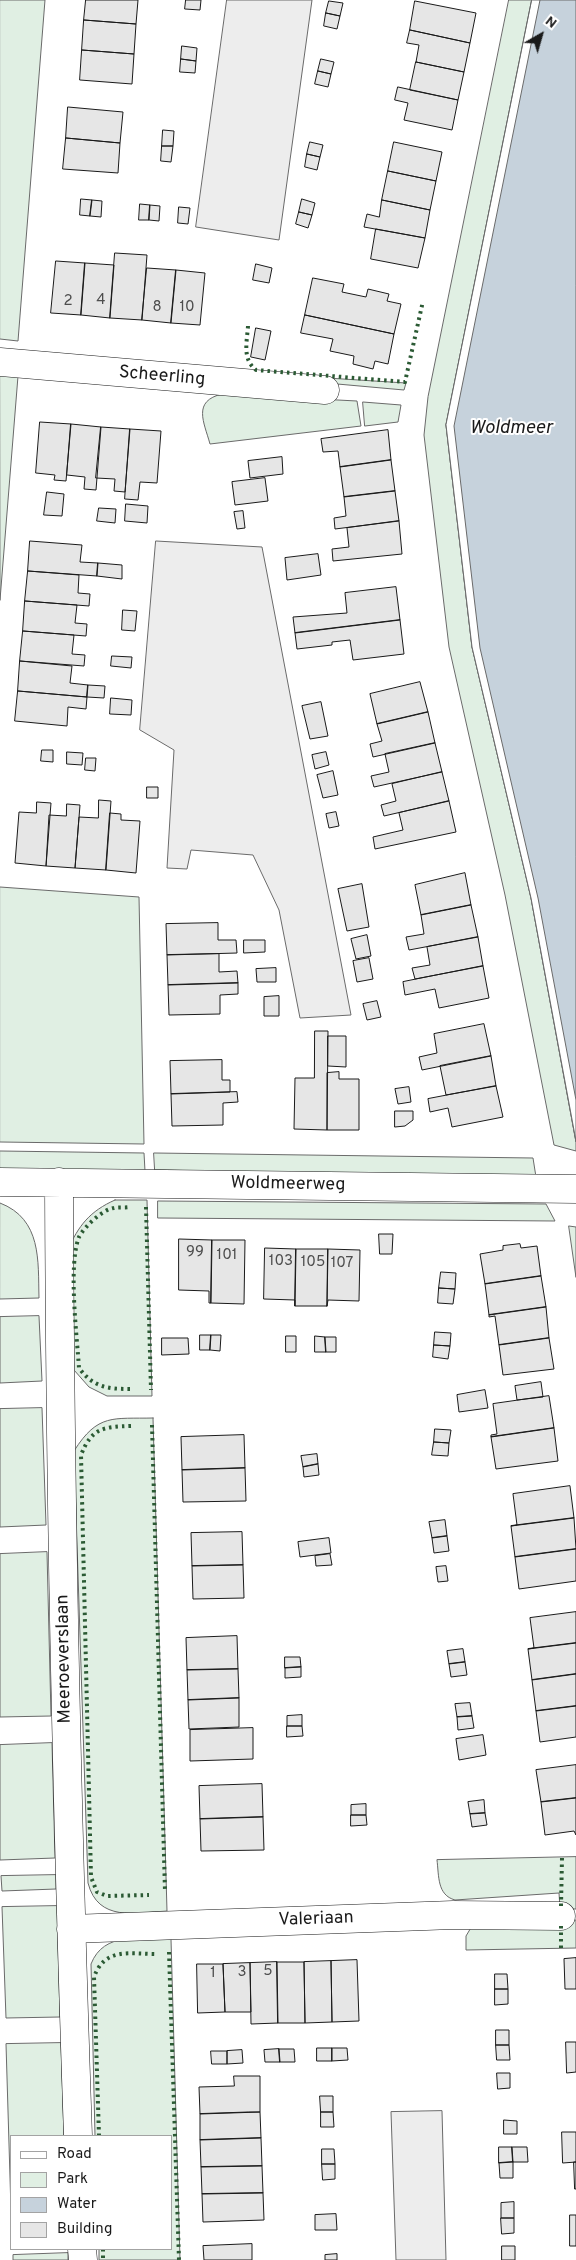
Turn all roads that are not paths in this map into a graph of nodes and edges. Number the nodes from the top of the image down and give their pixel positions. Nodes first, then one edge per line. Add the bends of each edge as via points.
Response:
1 (0, 362) edge
2 (325, 390) dead end
3 (0, 1182) edge
4 (59, 1182) junction
5 (576, 1190) edge
6 (561, 1916) dead end
7 (71, 1929) junction
8 (78, 2135) edge

1 - 2 street, Scheerling
3 - 4 street, Woldmeerweg
4 - 5 street, Woldmeerweg
4 - 7 street, Meeroeverslaan via 60,1422
6 - 7 street, Valeriaan via 453,1915
7 - 8 street, Meeroeverslaan

